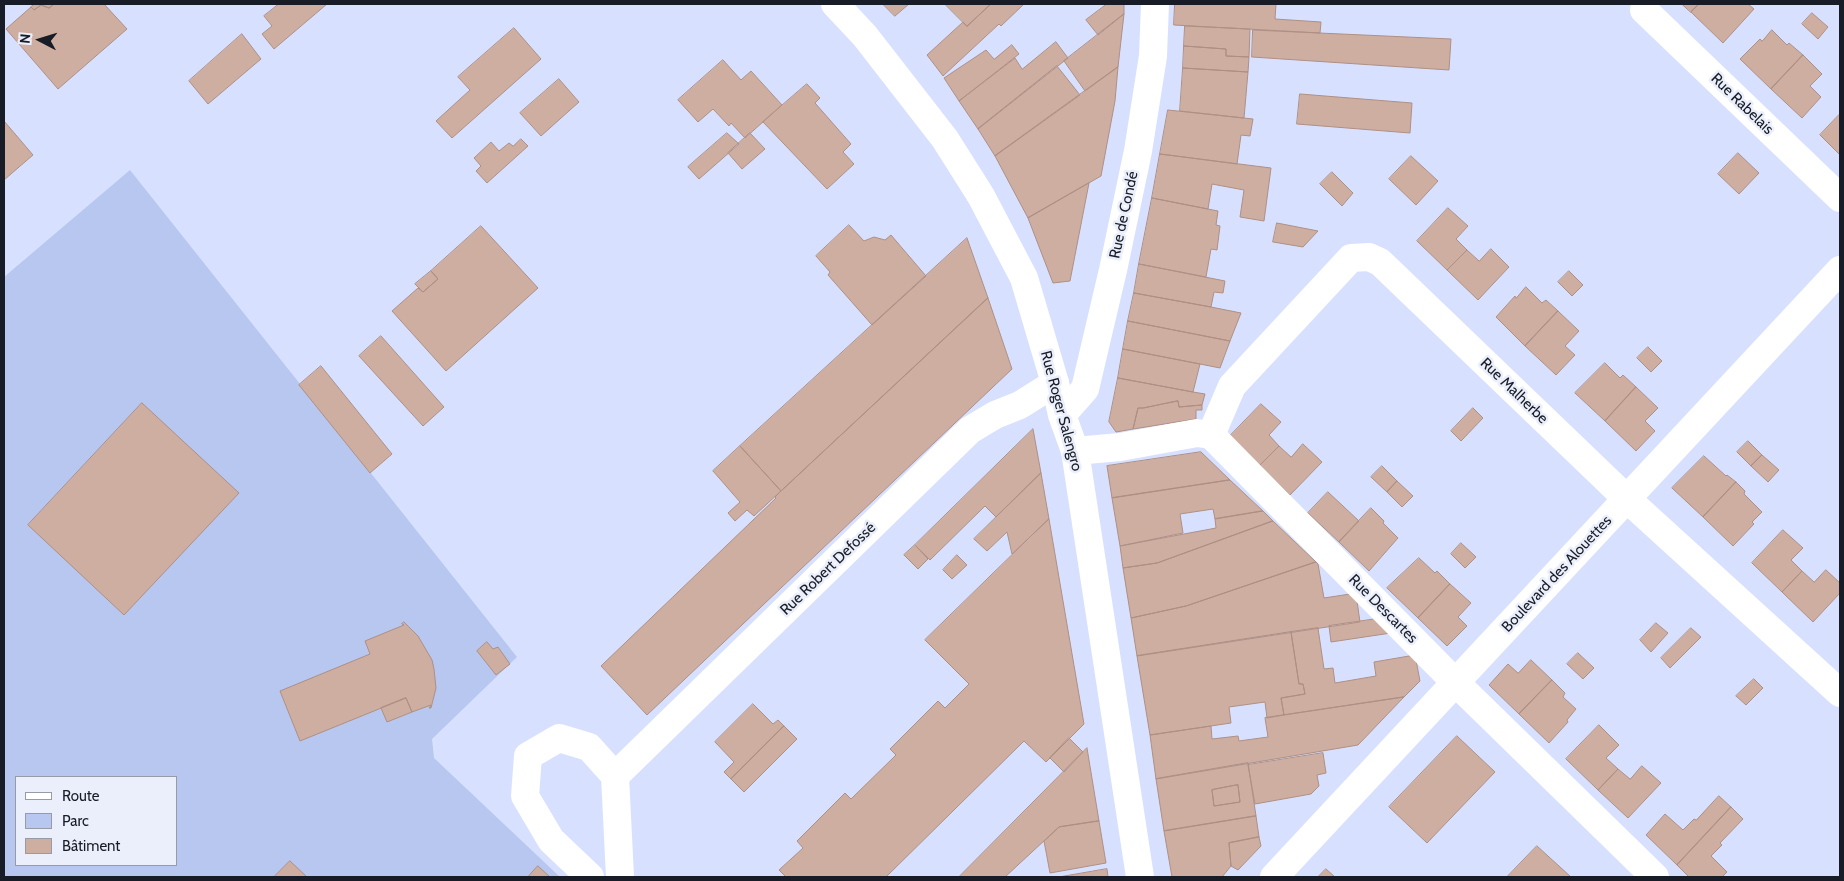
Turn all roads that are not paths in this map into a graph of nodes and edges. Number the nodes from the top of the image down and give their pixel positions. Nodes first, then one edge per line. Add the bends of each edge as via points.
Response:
1 (835, 4) edge
2 (1155, 4) edge
3 (1644, 10) dead end
4 (1840, 198) edge
5 (1840, 270) edge
6 (1055, 383) junction
7 (1062, 415) junction
8 (1211, 435) junction
9 (1075, 452) junction
10 (1627, 499) junction
11 (1456, 683) junction
12 (1840, 693) edge
13 (615, 776) junction
14 (590, 877) edge
15 (620, 877) edge
16 (1140, 877) edge
17 (1274, 877) edge
18 (1655, 877) edge

1 - 6 street, Rue Roger Salengro via 865,36 946,139 981,196 1024,278
2 - 7 street, Rue de Condé via 1154,56 1113,270 1085,389
3 - 4 street, Rue Rabelais
5 - 10 street, Boulevard des Alouettes
6 - 7 street, Rue Roger Salengro
6 - 13 street, Rue Robert Defossé via 970,430
7 - 9 street, Rue Roger Salengro
8 - 9 street via 1197,434
8 - 10 street, Rue Malherbe via 1232,386 1351,258 1369,257 1380,262
8 - 11 street, Rue Descartes
9 - 16 street, Rue Roger Salengro
10 - 11 street, Boulevard des Alouettes
10 - 12 street, Rue Malherbe
11 - 17 street, Boulevard des Alouettes
11 - 18 street, Rue Descartes
13 - 14 street via 589,747 559,738 528,756 525,796 551,840
13 - 15 street

